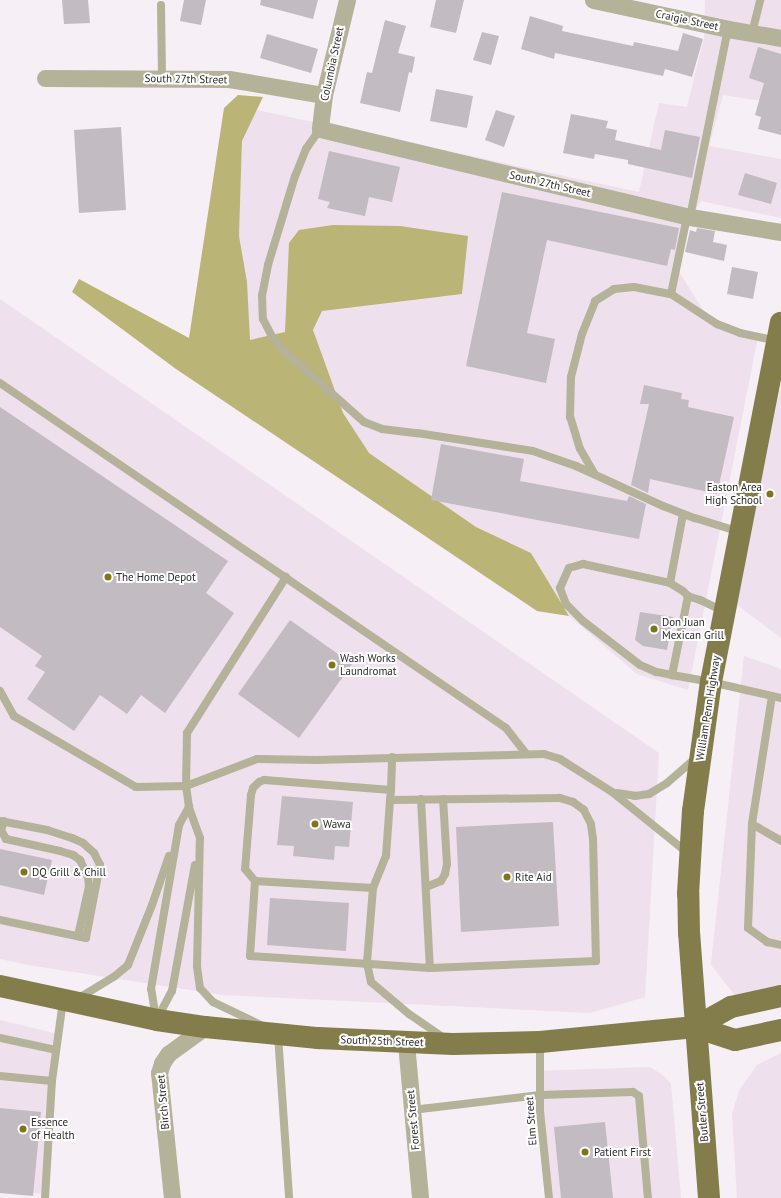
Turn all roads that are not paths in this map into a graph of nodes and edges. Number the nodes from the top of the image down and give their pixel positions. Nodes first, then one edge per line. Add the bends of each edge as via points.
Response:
1 (346, 0) edge
2 (593, 0) edge
3 (760, 0) edge
4 (161, 5) dead end
5 (728, 29) junction
6 (752, 33) junction
7 (781, 38) edge
8 (45, 78) dead end
9 (162, 79) junction
10 (324, 95) junction
11 (320, 129) junction
12 (689, 217) junction
13 (781, 232) edge
14 (671, 294) junction
15 (779, 332) edge
16 (0, 383) edge
17 (594, 473) junction
18 (683, 514) junction
19 (740, 532) junction
20 (286, 577) junction
21 (670, 583) junction
22 (688, 596) junction
23 (724, 612) junction
24 (672, 675) junction
25 (711, 682) junction
26 (0, 691) edge
27 (772, 696) junction
28 (781, 698) edge
29 (526, 754) junction
30 (700, 754) junction
31 (392, 757) junction
32 (186, 786) junction
33 (390, 790) junction
34 (612, 792) junction
35 (421, 799) junction
36 (443, 799) junction
37 (390, 800) junction
38 (189, 807) junction
39 (2, 821) edge
40 (752, 824) junction
41 (177, 834) junction
42 (200, 838) junction
43 (781, 841) edge
44 (690, 854) junction
45 (255, 881) junction
46 (426, 887) junction
47 (373, 888) junction
48 (0, 920) edge
49 (82, 937) junction
50 (781, 945) edge
51 (367, 963) junction
52 (430, 968) junction
53 (0, 986) edge
54 (781, 996) edge
55 (67, 1001) junction
56 (156, 1020) junction
57 (205, 1027) junction
58 (695, 1027) junction
59 (781, 1030) edge
60 (278, 1035) junction
61 (0, 1038) edge
62 (540, 1042) junction
63 (406, 1043) junction
64 (453, 1044) junction
65 (56, 1050) junction
66 (0, 1076) edge
67 (52, 1081) junction
68 (540, 1095) junction
69 (412, 1110) junction
70 (45, 1198) edge
71 (172, 1198) edge
72 (289, 1198) edge
73 (420, 1198) edge
74 (549, 1198) edge
75 (648, 1198) edge
76 (709, 1198) edge

1 - 10 street, Columbia Street
2 - 5 street, Craigie Street
3 - 6 lane
4 - 9 lane
5 - 6 street, Craigie Street
5 - 12 lane
6 - 7 street, Craigie Street
8 - 9 street, South 27th Street
9 - 10 street, South 27th Street via 229,79
10 - 11 street, Columbia Street
11 - 12 street, South 27th Street
11 - 17 lane via 306,149 294,176 268,265 262,295 263,320 270,335 312,378 364,422 382,429 533,451
12 - 13 street, South 27th Street
12 - 14 lane
14 - 15 lane via 717,324 740,333
14 - 17 lane via 634,287 614,289 596,301 582,334 571,377 570,417 580,449
15 - 19 main road, William Penn Highway
16 - 20 lane
17 - 18 lane
18 - 19 lane
18 - 21 lane
19 - 23 main road, William Penn Highway
20 - 29 lane via 506,728
20 - 32 lane via 187,733
21 - 22 lane
21 - 24 lane via 583,564 569,568 560,588 566,604 620,650 640,665
22 - 23 lane
22 - 24 lane
23 - 25 main road, William Penn Highway
24 - 25 lane
25 - 27 lane
25 - 30 main road, William Penn Highway
26 - 32 lane via 14,716 136,787
27 - 28 lane
27 - 40 lane
29 - 31 lane
29 - 34 lane via 544,754 560,759
30 - 34 lane via 667,783 649,794 635,796
30 - 44 main road, William Penn Highway
31 - 32 lane via 257,759
31 - 33 lane
32 - 38 lane
33 - 37 lane
33 - 45 lane via 264,780 259,782 251,794 245,869
34 - 44 lane
35 - 36 lane
35 - 37 lane
35 - 46 lane
36 - 46 lane via 446,874 441,881
36 - 52 lane via 560,798 574,802 584,810 591,824 593,839 596,961
37 - 47 lane via 386,856
38 - 41 lane
38 - 42 lane
39 - 49 lane via 1,830 6,839 60,851 80,860 89,886
39 - 49 lane via 47,830 77,841 94,853 100,865
40 - 43 lane
40 - 50 lane via 748,928 767,942
41 - 55 lane via 128,964 89,993
41 - 56 lane via 151,989
42 - 56 lane via 172,991
42 - 60 lane via 197,966 200,988 213,1002
44 - 58 main road, William Penn Highway via 688,933
45 - 47 lane
45 - 51 lane via 250,956
46 - 52 lane
47 - 51 lane
48 - 49 lane
51 - 52 lane
51 - 64 lane via 368,976 375,987
53 - 55 main road, South 25th Street
54 - 58 main road via 731,1007
55 - 56 main road, South 25th Street
55 - 65 lane
56 - 57 main road, South 25th Street
57 - 60 main road, South 25th Street
57 - 71 street, Birch Street via 168,1054 159,1073
58 - 59 main road via 735,1040
58 - 62 main road, South 25th Street
58 - 76 main road, Butler Street
60 - 63 main road, South 25th Street
60 - 72 lane
61 - 65 lane
62 - 64 main road, South 25th Street
62 - 68 lane, Elm Street
63 - 64 main road, South 25th Street
63 - 69 street, Forest Street
65 - 67 lane
66 - 67 lane
67 - 70 lane
68 - 69 lane
68 - 74 lane, Elm Street
68 - 75 lane via 633,1092 639,1096
69 - 73 street, Forest Street

